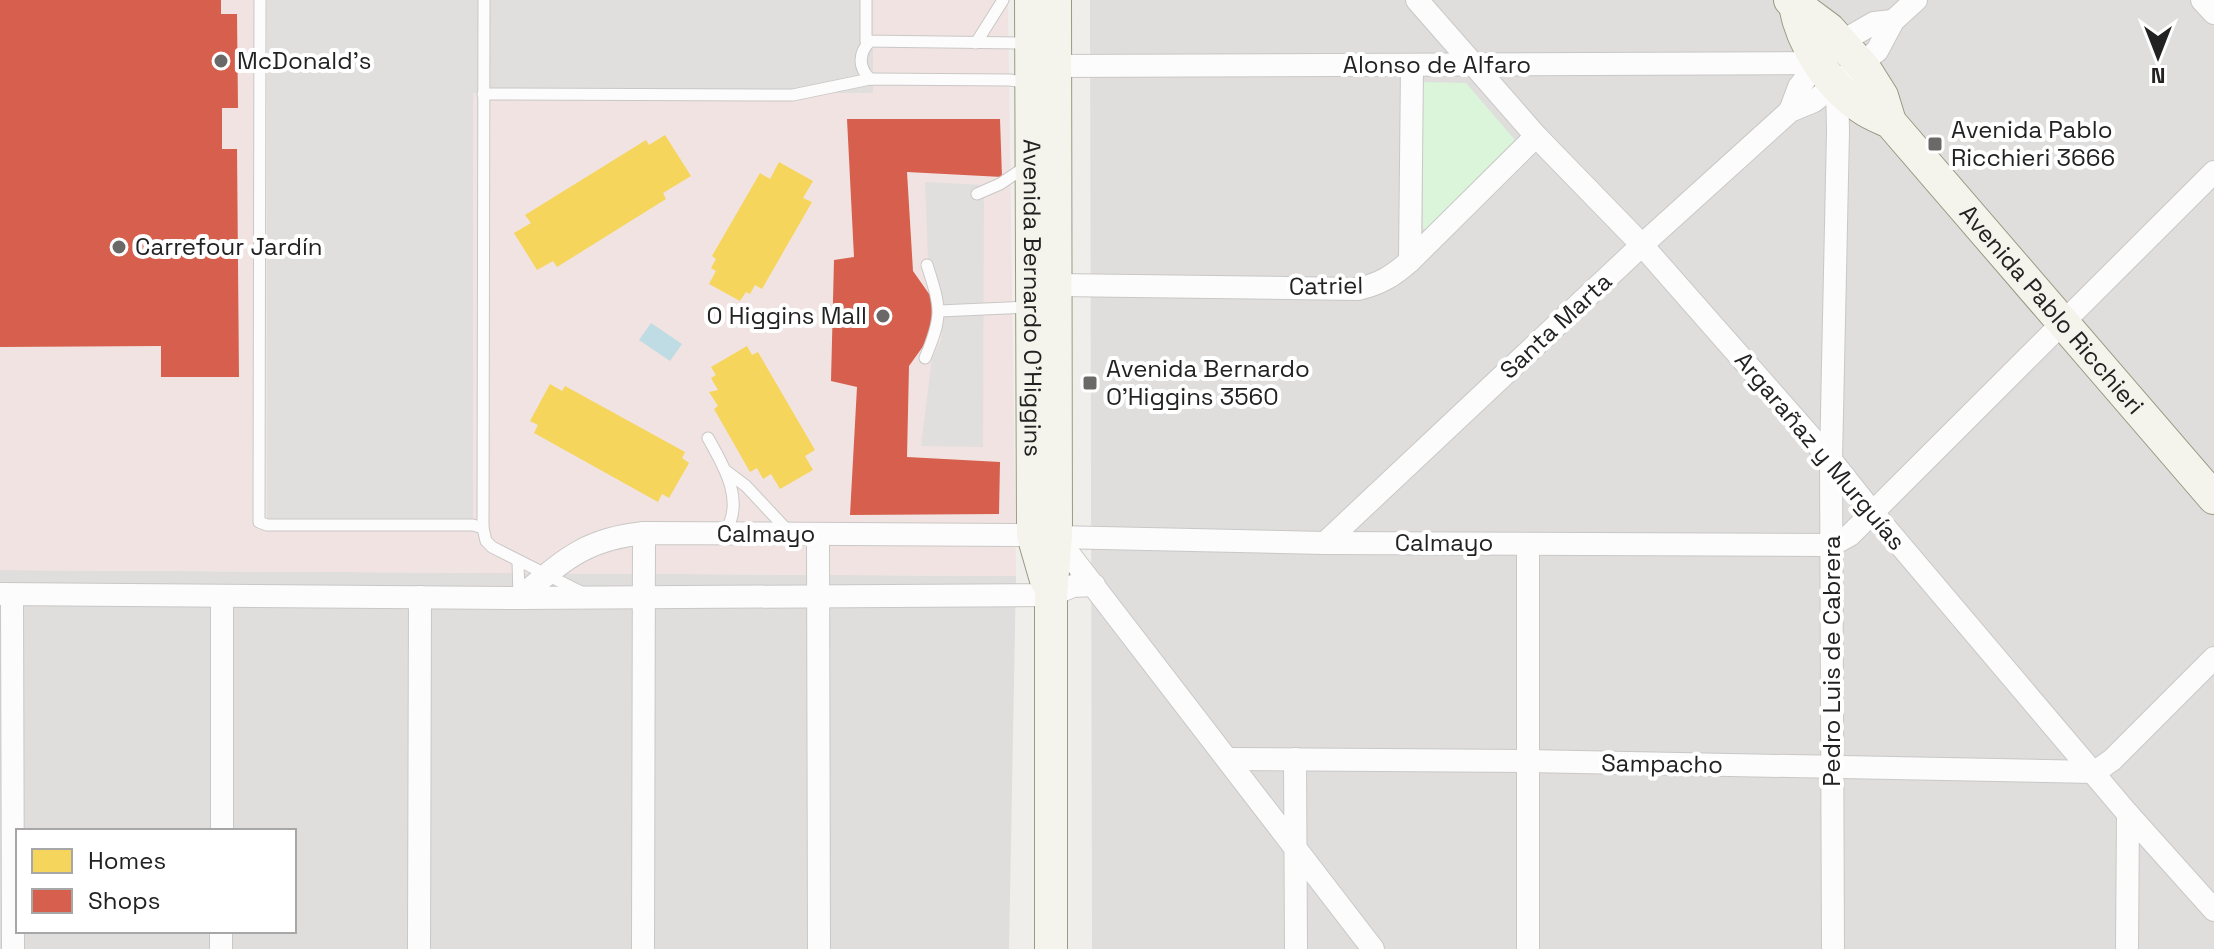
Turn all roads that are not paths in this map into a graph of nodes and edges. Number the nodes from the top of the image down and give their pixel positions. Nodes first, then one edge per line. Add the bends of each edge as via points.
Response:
1 (260, 0) edge
2 (484, 0) edge
3 (866, 0) edge
4 (1003, 0) edge
5 (1031, 0) edge
6 (1055, 0) edge
7 (1417, 0) edge
8 (1916, 0) edge
9 (2202, 0) edge
10 (1793, 3) edge
11 (2214, 13) edge
12 (868, 41) junction
13 (976, 43) junction
14 (1043, 60) junction
15 (1840, 64) junction
16 (1412, 66) junction
17 (1474, 66) junction
18 (870, 79) junction
19 (483, 94) junction
20 (1536, 136) junction
21 (1032, 162) junction
22 (2214, 172) edge
23 (977, 194) dead end
24 (1642, 245) junction
25 (1410, 261) junction
26 (927, 265) dead end
27 (1048, 300) junction
28 (939, 311) junction
29 (2063, 325) junction
30 (925, 358) dead end
31 (708, 438) dead end
32 (1831, 460) junction
33 (726, 471) junction
34 (2214, 498) edge
35 (1873, 513) junction
36 (483, 528) junction
37 (644, 533) junction
38 (724, 534) junction
39 (791, 534) junction
40 (818, 534) junction
41 (1044, 536) junction
42 (1325, 543) junction
43 (1528, 544) junction
44 (1832, 545) junction
45 (518, 561) junction
46 (546, 575) junction
47 (1094, 585) junction
48 (6, 594) edge
49 (1051, 595) junction
50 (222, 596) junction
51 (818, 596) junction
52 (420, 597) junction
53 (519, 598) junction
54 (592, 598) junction
55 (644, 598) junction
56 (2214, 658) edge
57 (1229, 759) junction
58 (1295, 759) junction
59 (1527, 761) junction
60 (1831, 767) junction
61 (2095, 772) junction
62 (2128, 814) junction
63 (222, 829) edge
64 (1296, 849) junction
65 (2214, 910) edge
66 (13, 949) edge
67 (419, 949) edge
68 (643, 949) edge
69 (819, 949) edge
70 (1051, 949) edge
71 (1296, 949) edge
72 (1373, 949) edge
73 (1528, 949) edge
74 (1833, 949) edge
75 (2127, 949) edge

1 - 36 lane via 259,522
2 - 19 lane
3 - 12 lane
4 - 13 lane
5 - 14 main road, Avenida Bernardo O'Higgins
6 - 14 main road, Avenida Bernardo O'Higgins
7 - 17 street, Argarañaz y Murguías
8 - 15 street, Santa Marta via 1893,21 1877,51
9 - 11 street
10 - 15 main road, Avenida Pablo Ricchieri via 1816,17
12 - 13 lane
12 - 18 lane via 860,61
13 - 14 lane
14 - 16 street, Alonso de Alfaro
14 - 18 lane via 1010,80
14 - 21 main road, Avenida Bernardo O'Higgins
14 - 27 main road, Avenida Bernardo O'Higgins
15 - 17 street, Alonso de Alfaro
15 - 24 street, Santa Marta via 1799,87 1790,111
15 - 29 main road, Avenida Pablo Ricchieri via 1861,108 1890,122
15 - 32 street, Pedro Luis de Cabrera
16 - 17 street, Alonso de Alfaro
16 - 25 street
17 - 20 street, Argarañaz y Murguías
18 - 19 lane via 793,95
19 - 36 lane
20 - 24 street, Argarañaz y Murguías
20 - 25 street, Catriel
21 - 23 lane
21 - 27 main road, Avenida Bernardo O'Higgins
22 - 29 street
24 - 32 street, Argarañaz y Murguías
24 - 42 street, Santa Marta
25 - 27 street, Catriel via 1392,277 1358,289
26 - 28 lane
27 - 28 lane
27 - 41 main road, Avenida Bernardo O'Higgins
28 - 30 lane via 939,326
29 - 34 main road, Avenida Pablo Ricchieri
29 - 35 street
31 - 33 lane
32 - 35 street, Argarañaz y Murguías
32 - 44 street, Pedro Luis de Cabrera
33 - 38 lane via 733,507
33 - 39 lane
35 - 44 street
35 - 61 street, Argarañaz y Murguías
36 - 45 lane via 492,547
37 - 38 street, Calmayo
37 - 46 street, Calmayo via 597,542
37 - 55 street
38 - 39 street, Calmayo
39 - 40 street, Calmayo
40 - 41 street, Calmayo
40 - 51 street
41 - 42 street, Calmayo
41 - 47 street
41 - 49 main road, Avenida Bernardo O'Higgins
42 - 43 street, Calmayo
43 - 44 street, Calmayo
43 - 59 street
44 - 60 street, Pedro Luis de Cabrera
45 - 46 lane
45 - 53 lane
46 - 53 street, Calmayo
46 - 54 lane
47 - 49 street
47 - 57 street
48 - 50 street
48 - 66 street
49 - 51 street
49 - 70 main road, Avenida Bernardo O'Higgins
50 - 52 street
50 - 63 street
51 - 55 street
51 - 69 street
52 - 53 street
52 - 67 street
53 - 54 street
54 - 55 street
55 - 68 street
56 - 61 street
57 - 58 street, Sampacho
57 - 64 street
58 - 59 street, Sampacho
58 - 64 street
59 - 60 street, Sampacho
59 - 73 street
60 - 61 street, Sampacho
60 - 74 street, Pedro Luis de Cabrera
61 - 62 street, Argarañaz y Murguías
62 - 65 street, Argarañaz y Murguías
62 - 75 street
64 - 71 street
64 - 72 street

